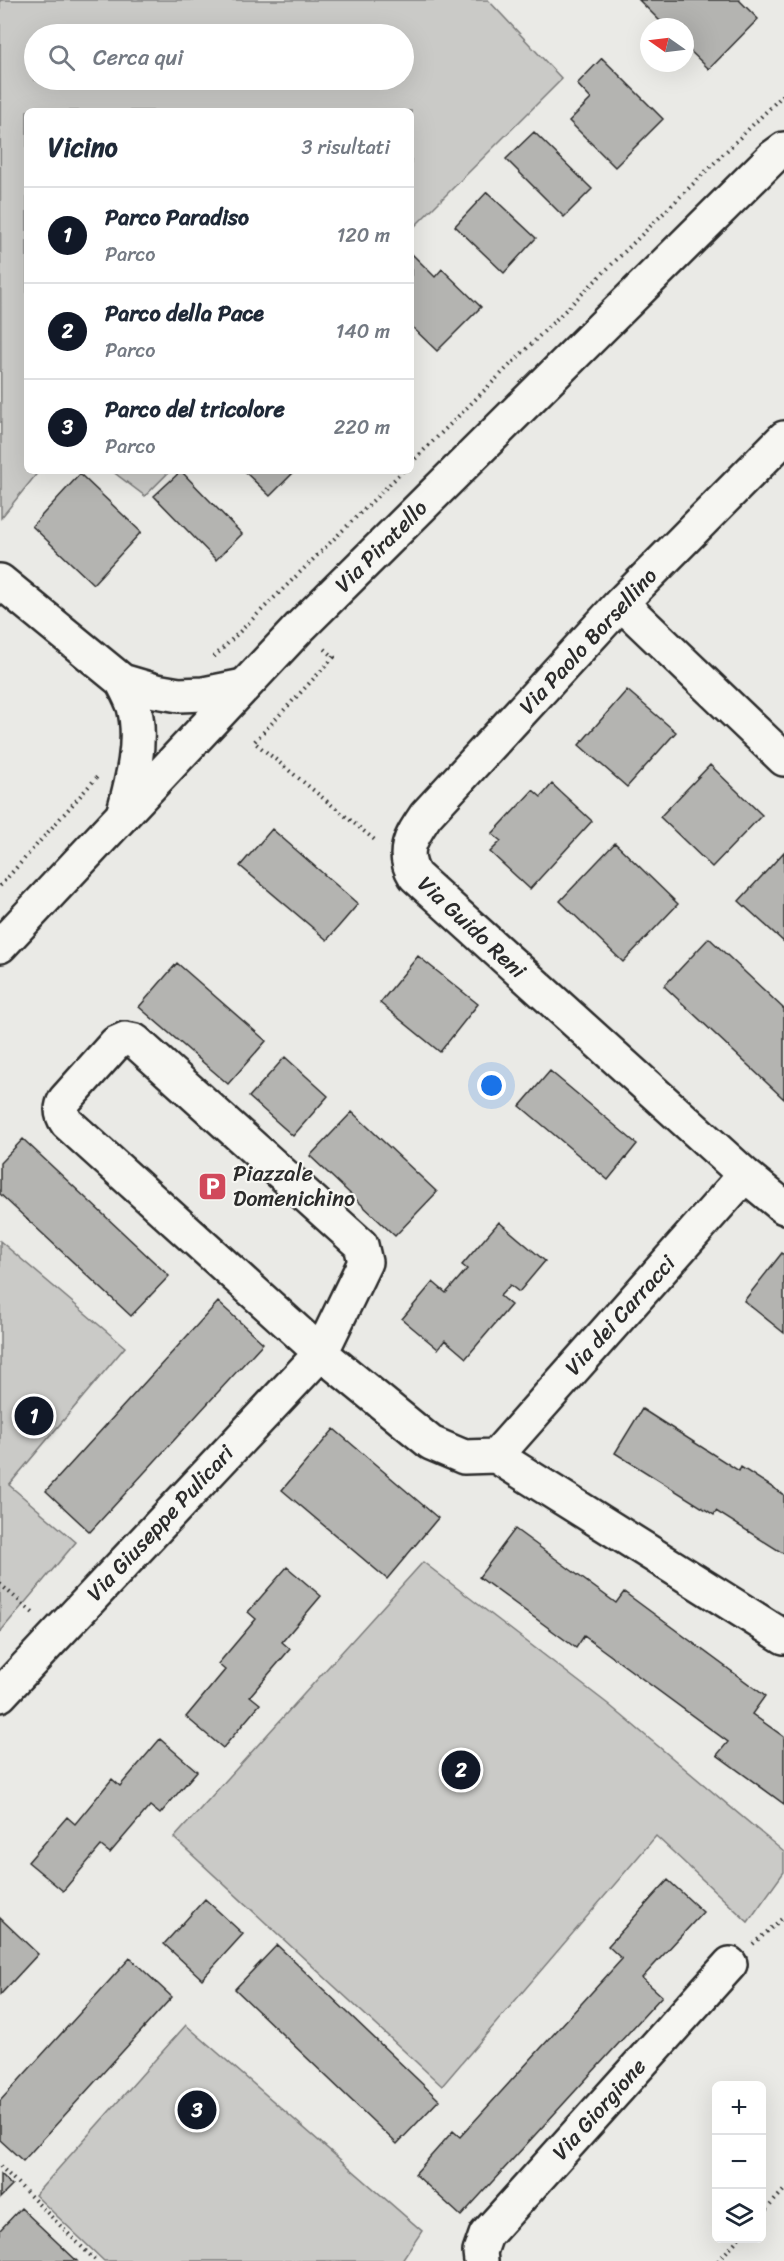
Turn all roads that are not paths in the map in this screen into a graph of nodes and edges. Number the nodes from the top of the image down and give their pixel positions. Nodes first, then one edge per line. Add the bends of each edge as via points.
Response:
1 (780, 149) edge
2 (784, 438) edge
3 (0, 581) edge
4 (621, 603) junction
5 (122, 681) junction
6 (244, 687) junction
7 (784, 759) edge
8 (123, 815) junction
9 (406, 855) joint
10 (0, 946) edge
11 (745, 1175) junction
12 (784, 1207) edge
13 (321, 1353) junction
14 (496, 1455) junction
15 (784, 1637) edge
16 (0, 1695) edge
17 (730, 1964) road end
18 (481, 2261) edge

1 - 6 street, Via Piratello
2 - 4 street, Via Paolo Borsellino
3 - 5 street
4 - 7 street
4 - 9 street, Via Paolo Borsellino via 426,815
5 - 6 street via 179,695
5 - 8 street via 134,707 137,736
6 - 8 street, Via Piratello
8 - 10 street, Via Piratello
9 - 11 street, Via Guido Reni via 415,876
11 - 12 street, Via Guido Reni
11 - 14 street, Via dei Carracci
13 - 13 street via 64,1119 65,1100 120,1040 135,1041 362,1245 365,1262
13 - 14 street via 431,1443 464,1457
13 - 16 street, Via Giuseppe Pulicari
14 - 15 street
17 - 18 street, Via Giorgione via 486,2235

